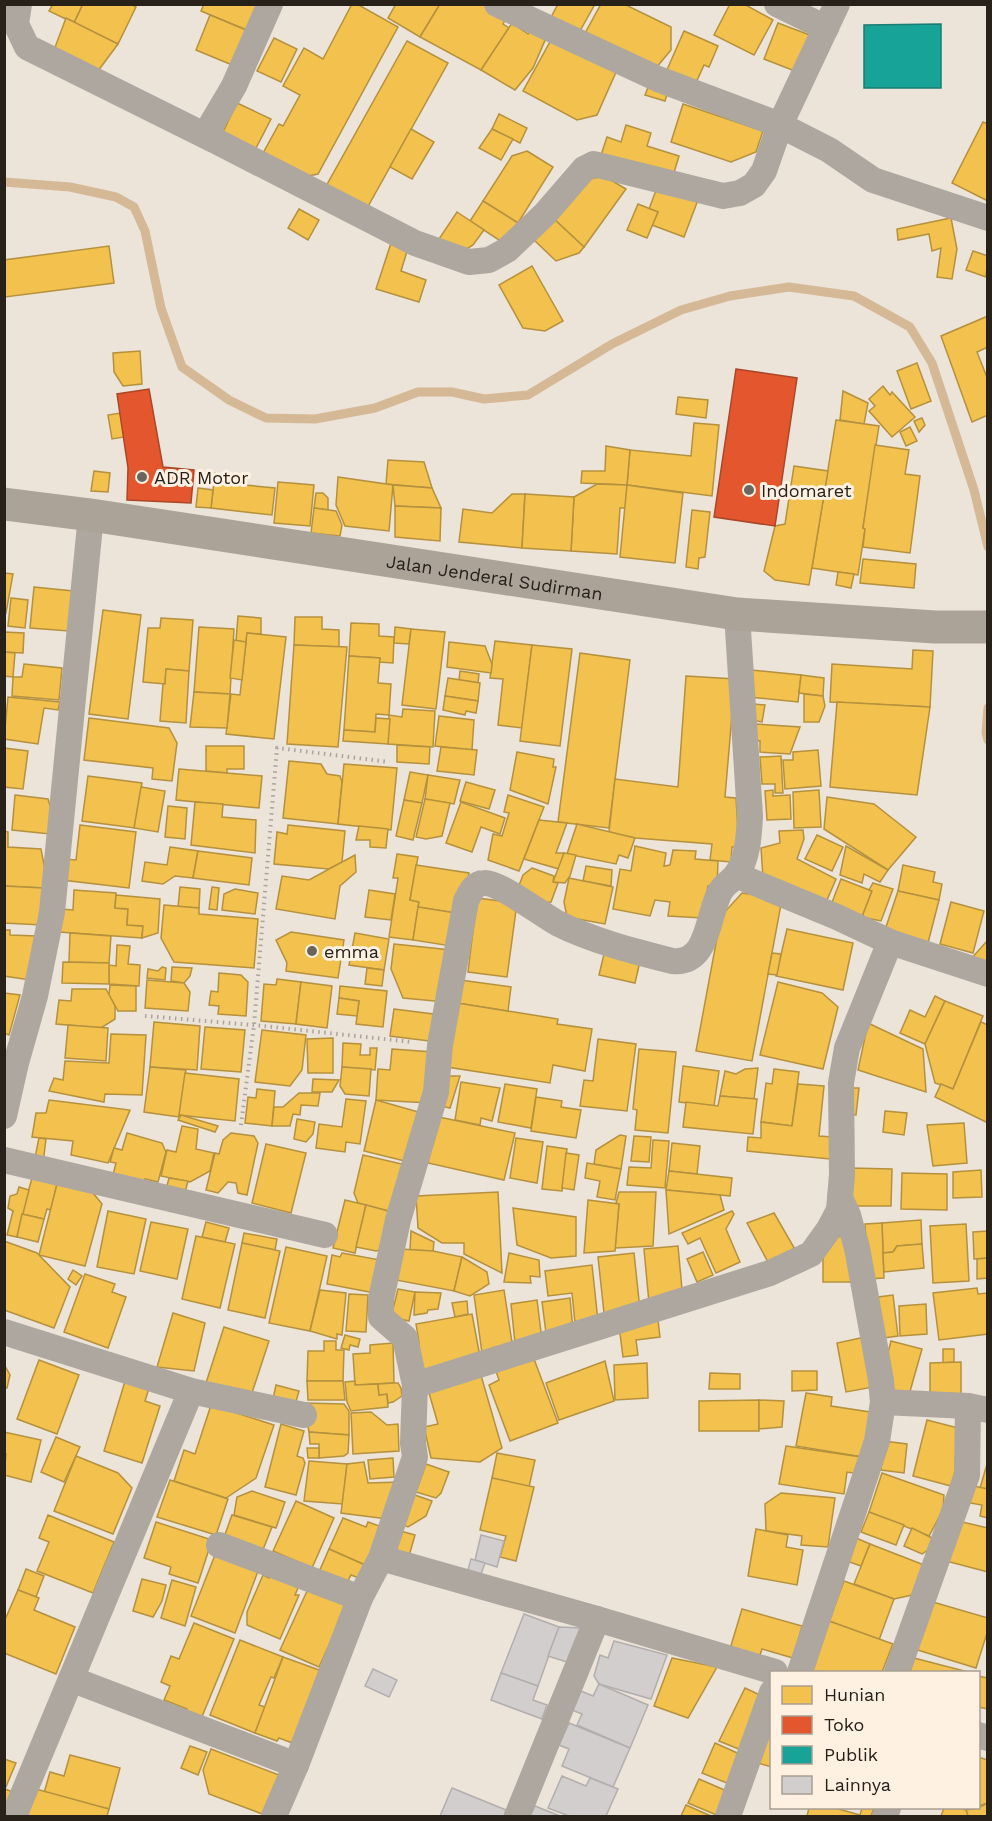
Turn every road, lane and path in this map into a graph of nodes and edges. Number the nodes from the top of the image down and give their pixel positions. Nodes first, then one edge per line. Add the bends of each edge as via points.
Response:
1 (19, 4) edge
2 (270, 4) edge
3 (497, 4) edge
4 (777, 4) edge
5 (837, 4) edge
6 (826, 28) junction
7 (780, 125) junction
8 (212, 139) junction
9 (987, 218) edge
10 (4, 504) edge
11 (91, 515) junction
12 (737, 614) junction
13 (987, 627) edge
14 (389, 762) dead end
15 (736, 875) junction
16 (890, 942) junction
17 (987, 974) edge
18 (146, 1016) dead end
19 (254, 1024) junction
20 (440, 1045) junction
21 (4, 1116) edge
22 (242, 1125) dead end
23 (4, 1160) edge
24 (840, 1198) junction
25 (325, 1235) dead end
26 (4, 1332) edge
27 (415, 1385) junction
28 (191, 1391) junction
29 (883, 1402) junction
30 (978, 1408) edge
31 (304, 1415) dead end
32 (219, 1545) dead end
33 (381, 1558) junction
34 (360, 1598) junction
35 (597, 1619) junction
36 (772, 1671) edge
37 (800, 1671) edge
38 (897, 1671) edge
39 (71, 1678) junction
40 (770, 1695) edge
41 (296, 1765) junction
42 (14, 1816) edge
43 (274, 1816) edge
44 (517, 1816) edge
45 (728, 1816) edge

1 - 8 street via 16,24 27,47
2 - 8 street via 234,86 208,130
3 - 7 street via 658,79
4 - 6 street
5 - 6 street
6 - 7 street
7 - 8 street via 764,171 754,185 740,193 723,196 594,164 584,169 507,250 489,260 469,262 415,243
7 - 9 street via 829,150 873,180
10 - 11 highway, Jalan Jenderal Sudirman
11 - 12 highway, Jalan Jenderal Sudirman
11 - 21 street via 52,912
12 - 13 highway, Jalan Jenderal Sudirman
12 - 15 street via 750,816 745,855
14 - 19 path via 277,748
15 - 16 street
15 - 20 street via 720,891 702,946 682,962 593,939 557,923 495,884 482,882 473,887 466,901
16 - 17 street
16 - 24 street via 847,1048 841,1083
18 - 19 path
19 - 20 path
19 - 22 path
20 - 27 street via 436,1092 398,1220 381,1299 381,1317 405,1338
23 - 25 street
24 - 27 street via 829,1229 811,1254 770,1273
24 - 29 street via 857,1248
26 - 28 street
27 - 33 street via 415,1457
28 - 31 street
28 - 39 street
29 - 30 street
29 - 37 street via 878,1441
30 - 38 street via 967,1475
32 - 34 street
33 - 34 street
33 - 35 street
34 - 41 street
35 - 36 street
35 - 44 street
39 - 41 street
39 - 42 street
40 - 45 street
41 - 43 street

